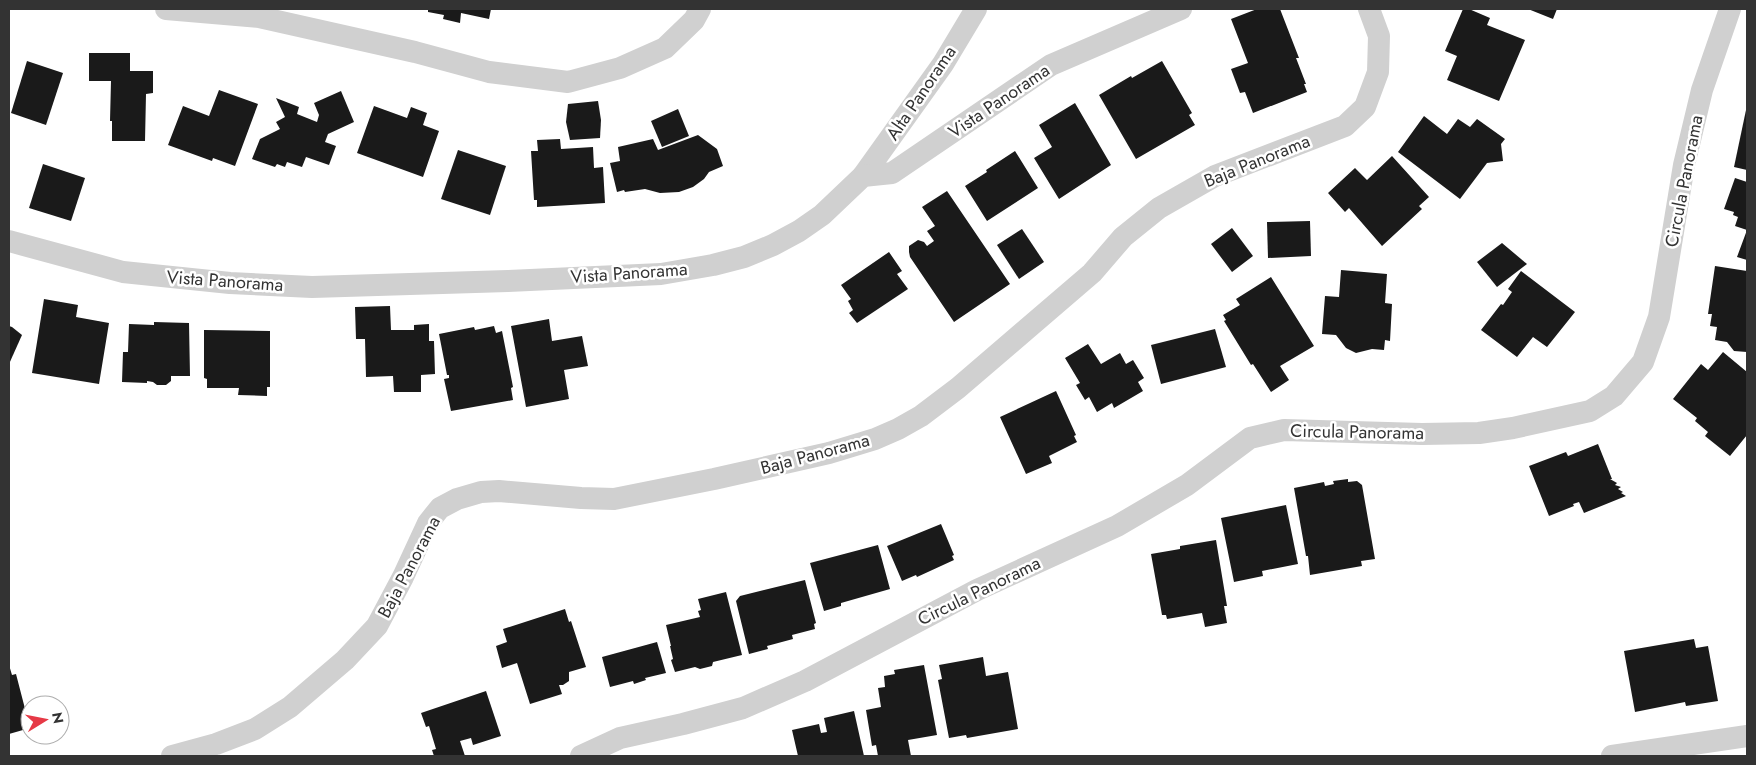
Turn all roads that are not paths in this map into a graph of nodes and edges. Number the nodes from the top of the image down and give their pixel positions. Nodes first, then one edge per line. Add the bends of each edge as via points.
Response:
1 (166, 9) edge
2 (700, 9) edge
3 (976, 9) edge
4 (1181, 9) edge
5 (1369, 9) edge
6 (1730, 9) edge
7 (863, 176) junction
8 (9, 241) edge
9 (1747, 736) edge
10 (172, 756) edge
11 (581, 756) edge
12 (1612, 756) edge

1 - 2 street via 259,17 489,72 568,82 620,68 665,48 694,20
3 - 7 street, Alta Panorama via 943,64
4 - 7 street, Vista Panorama via 1051,65 892,173
5 - 10 street, Baja Panorama via 1379,36 1378,72 1366,108 1345,126 1215,176 1159,208 1123,237 1092,273 921,416 875,439 829,453 614,499 499,491 480,492 457,499 440,508 428,523 377,626 345,660 290,706 255,729
6 - 11 street, Circula Panorama via 1700,100 1684,165 1658,317 1643,362 1614,396 1590,411 1479,433 1284,430 1250,438 1188,486 1116,526 977,590 806,681 743,708 620,738
7 - 8 street, Vista Panorama via 822,215 774,245 714,265 661,274 312,287 230,283 123,272
9 - 12 street

